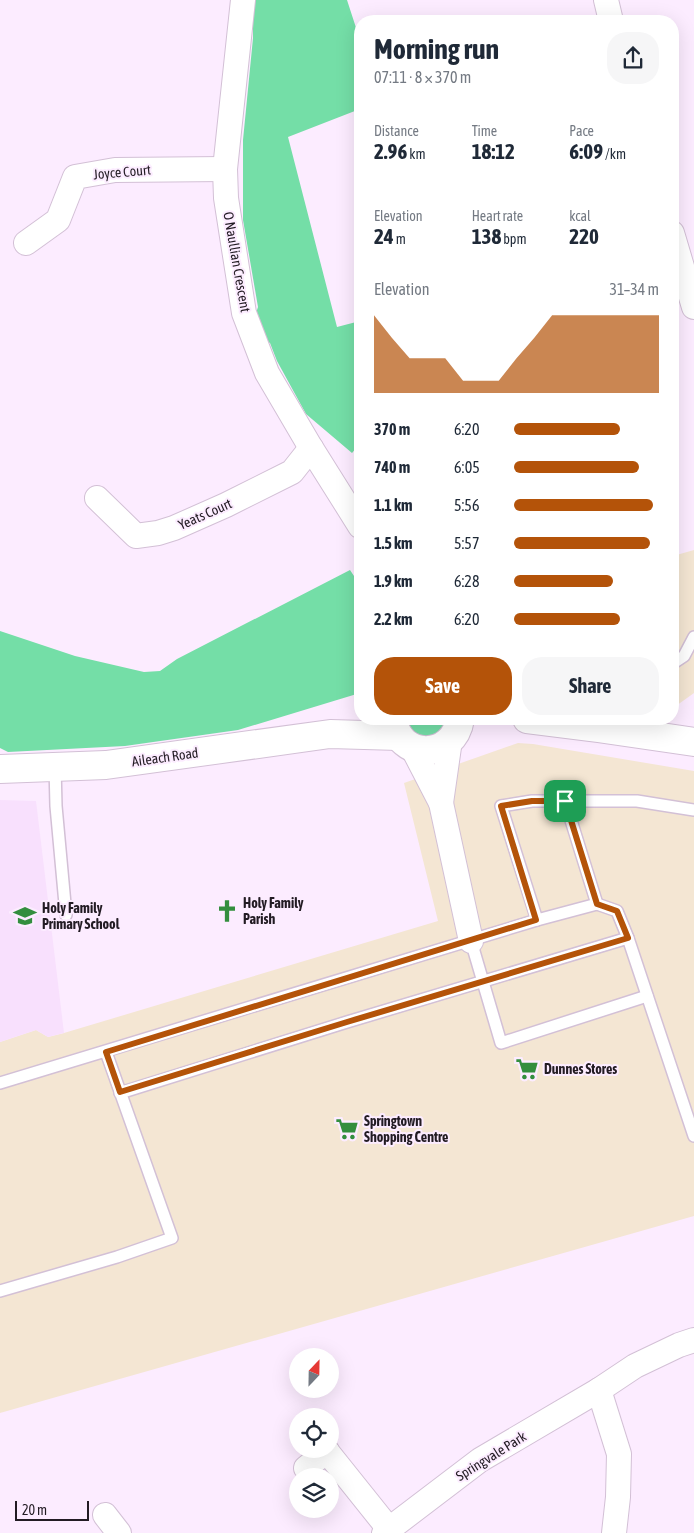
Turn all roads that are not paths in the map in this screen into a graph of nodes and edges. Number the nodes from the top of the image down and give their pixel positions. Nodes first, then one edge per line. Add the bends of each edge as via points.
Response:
1 (243, 0) edge
2 (606, 0) edge
3 (610, 15) edge
4 (225, 168) junction
5 (26, 243) dead end
6 (679, 257) edge
7 (694, 307) edge
8 (311, 448) junction
9 (97, 498) dead end
10 (354, 516) edge
11 (694, 637) edge
12 (679, 659) edge
13 (354, 724) edge
14 (575, 725) edge
15 (455, 729) edge
16 (330, 734) junction
17 (401, 734) edge
18 (694, 742) edge
19 (55, 766) junction
20 (0, 768) edge
21 (565, 801) junction
22 (441, 803) junction
23 (694, 810) edge
24 (597, 904) junction
25 (66, 915) dead end
26 (536, 920) junction
27 (628, 938) junction
28 (471, 941) junction
29 (483, 981) junction
30 (647, 996) junction
31 (106, 1052) junction
32 (0, 1083) edge
33 (120, 1092) junction
34 (694, 1136) edge
35 (0, 1291) edge
36 (694, 1340) edge
37 (599, 1390) junction
38 (317, 1458) edge
39 (332, 1458) edge
40 (306, 1468) dead end
41 (386, 1531) edge
42 (614, 1533) edge

1 - 4 street, O Naullian Crescent
2 - 3 street
4 - 5 street, Joyce Court via 115,170 76,177 58,220
4 - 8 street, O Naullian Crescent via 226,198 244,314 267,373
6 - 7 street
8 - 9 street, Yeats Court via 292,472 226,505 158,533 136,536
8 - 10 street, O Naullian Crescent
11 - 12 lane
13 - 16 street, Aileach Road
14 - 18 street
15 - 17 street, Aileach Road via 439,748 432,750 425,750
15 - 22 street
16 - 17 street, Aileach Road
16 - 19 street, Aileach Road via 106,765
17 - 22 street
19 - 20 street, Aileach Road
19 - 25 lane
21 - 23 lane via 637,801
21 - 24 lane
21 - 26 lane via 532,801 501,806
22 - 28 street
24 - 26 lane
24 - 27 lane via 617,911
26 - 28 lane
27 - 29 lane
27 - 30 lane
28 - 29 lane
28 - 31 lane
29 - 30 lane via 501,1043
29 - 33 lane
30 - 34 lane
31 - 32 lane
31 - 33 lane
33 - 35 lane via 172,1238
36 - 37 street, Springvale Park via 635,1366
37 - 41 street, Springvale Park via 480,1460
37 - 42 street via 619,1454
38 - 40 street, Springvale Park
39 - 41 street, Springvale Park

